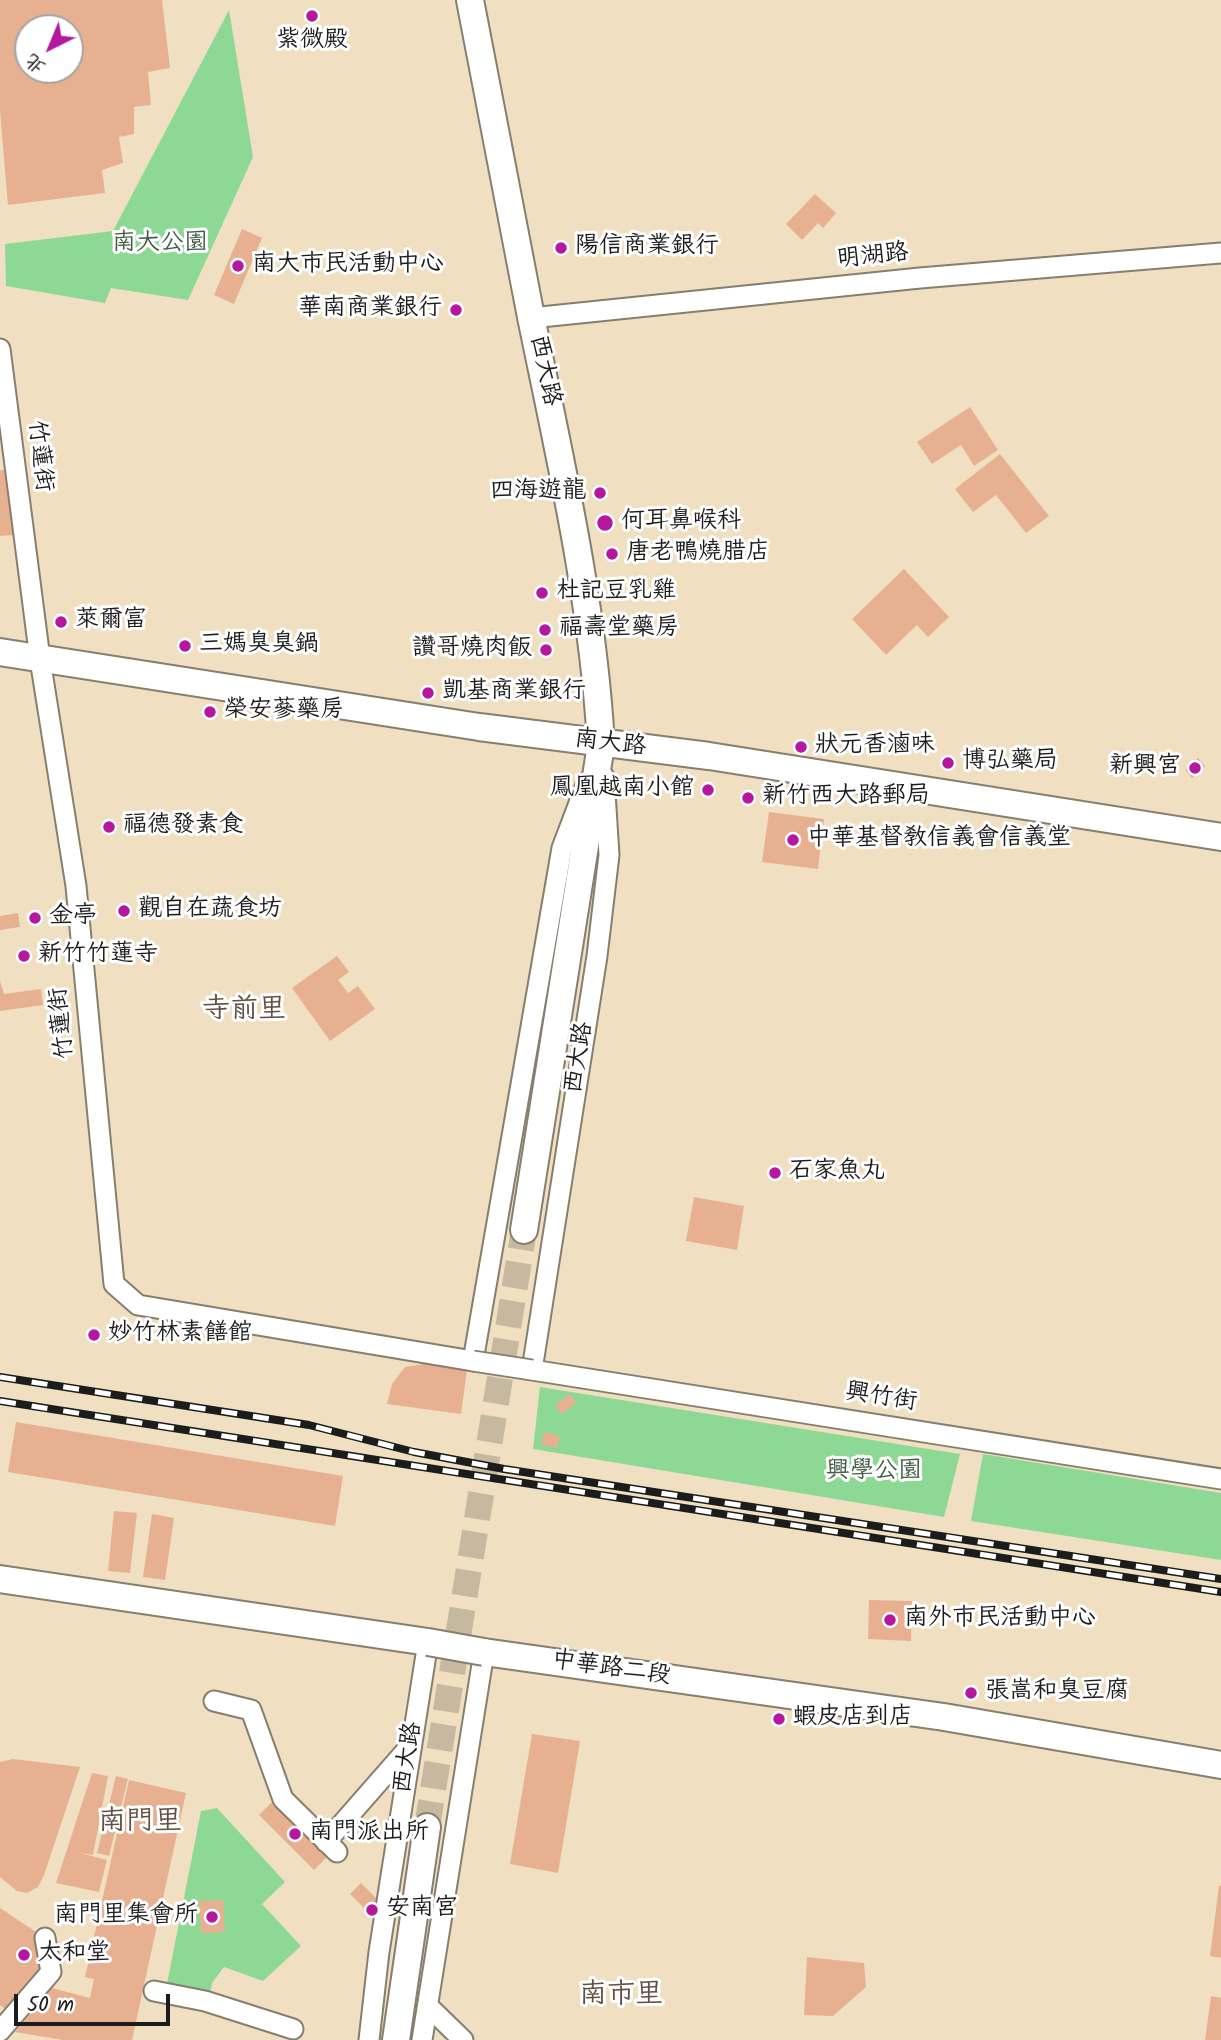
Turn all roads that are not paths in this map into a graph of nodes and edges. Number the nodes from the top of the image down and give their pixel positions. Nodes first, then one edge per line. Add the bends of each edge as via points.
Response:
1 (470, 0) edge
2 (1221, 253) edge
3 (531, 318) junction
4 (0, 349) edge
5 (0, 652) edge
6 (40, 659) junction
7 (601, 745) junction
8 (1221, 837) edge
9 (524, 1230) tunnel mouth
10 (473, 1361) junction
11 (532, 1370) junction
12 (1221, 1479) edge
13 (0, 1579) edge
14 (428, 1642) junction
15 (484, 1652) junction
16 (214, 1701) dead end
17 (412, 1745) junction
18 (1221, 1765) edge
19 (427, 1827) tunnel mouth
20 (46, 1938) dead end
21 (154, 1991) dead end
22 (428, 2006) junction
23 (293, 2029) dead end
24 (0, 2031) edge
25 (369, 2040) edge
26 (396, 2040) edge
27 (422, 2040) edge
28 (463, 2040) edge

1 - 3 street, 西大路
2 - 3 street, 明湖路
3 - 7 street, 西大路 via 566,479 598,679
4 - 6 street, 竹蓮街
5 - 6 street, 南大路
6 - 7 street, 南大路
6 - 10 street, 竹蓮街 via 76,886 114,1284 138,1305
7 - 8 street, 南大路 via 709,756
7 - 9 street, 西大路
7 - 10 street, 西大路 via 562,848
7 - 11 street, 西大路 via 609,855
10 - 11 street, 竹蓮街, bridge
11 - 12 street, 興竹街
13 - 14 street, 中華路二段
14 - 15 street, 中華路二段, bridge
14 - 17 street, 西大路
15 - 18 street, 中華路二段 via 944,1717
15 - 22 street
16 - 17 street via 251,1710 283,1799 332,1847
17 - 25 street, 西大路
19 - 26 street, 西大路
20 - 24 street via 51,1972
21 - 23 street via 205,2001
22 - 27 street
22 - 28 street

